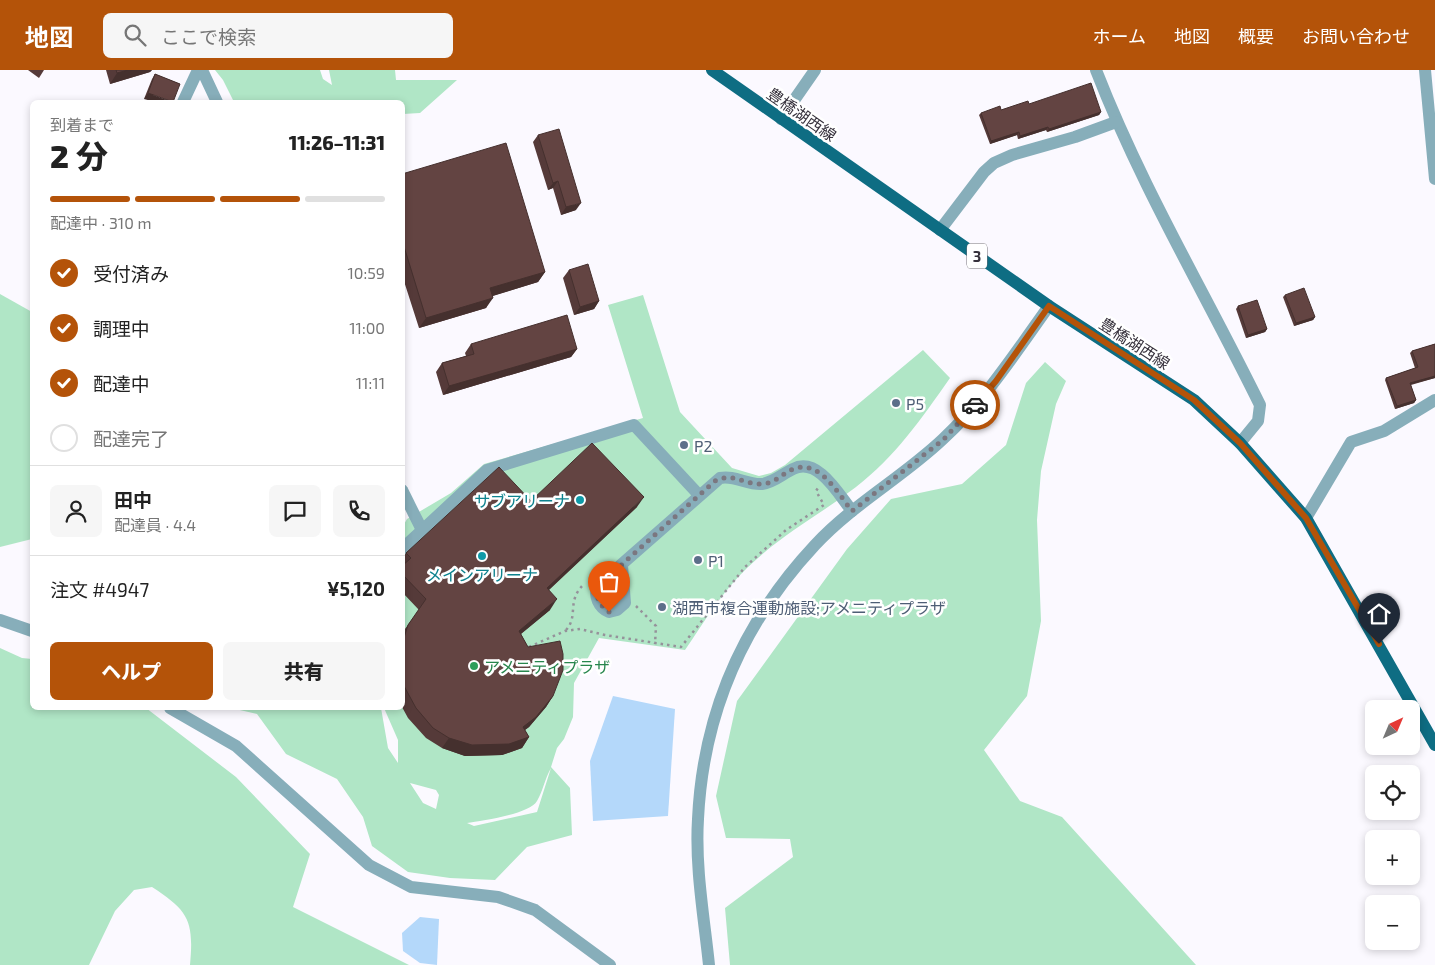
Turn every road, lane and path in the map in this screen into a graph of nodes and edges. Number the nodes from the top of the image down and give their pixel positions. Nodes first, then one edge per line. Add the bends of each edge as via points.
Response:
1 (200, 70) edge
2 (712, 70) edge
3 (815, 70) edge
4 (1096, 70) edge
5 (1425, 70) edge
6 (184, 100) edge
7 (216, 100) edge
8 (781, 119) junction
9 (1116, 122) junction
10 (1435, 179) edge
11 (940, 230) junction
12 (1049, 306) junction
13 (1435, 400) edge
14 (1240, 443) junction
15 (827, 480) junction
16 (812, 486) dead end
17 (816, 491) junction
18 (699, 495) junction
19 (405, 496) edge
20 (852, 511) junction
21 (1306, 518) junction
22 (422, 530) junction
23 (405, 546) edge
24 (622, 566) dead end
25 (634, 602) dead end
26 (0, 620) edge
27 (30, 630) edge
28 (654, 644) junction
29 (523, 650) edge
30 (173, 710) edge
31 (1435, 745) edge
32 (610, 965) edge
33 (709, 965) edge

1 - 6 street
1 - 7 street
2 - 8 main road, 豊橋湖西線 / 3
3 - 8 street
4 - 9 street
5 - 10 street
8 - 11 main road, 豊橋湖西線 / 3
9 - 11 street via 994,163
9 - 14 street via 1260,405 1258,421
11 - 12 main road, 豊橋湖西線 / 3
12 - 14 main road, 豊橋湖西線 / 3 via 1194,400
12 - 20 street via 996,381 943,440
13 - 21 street via 1384,431 1351,442
14 - 21 main road, 豊橋湖西線 / 3
15 - 17 path
15 - 18 street via 814,468 799,466 774,481 760,484 734,477 720,478
15 - 20 street
16 - 17 path
17 - 28 path via 824,505 786,530 745,567 683,645 677,648
18 - 22 street via 634,425 487,470
18 - 24 street
19 - 22 street
20 - 33 street via 815,545 764,608 723,687 704,754 698,820 700,882
21 - 31 main road, 豊橋湖西線 / 3
22 - 23 street
25 - 28 path via 656,626
26 - 27 street
28 - 29 path via 575,629
30 - 32 street via 236,746 369,865 412,887 498,897 535,910

